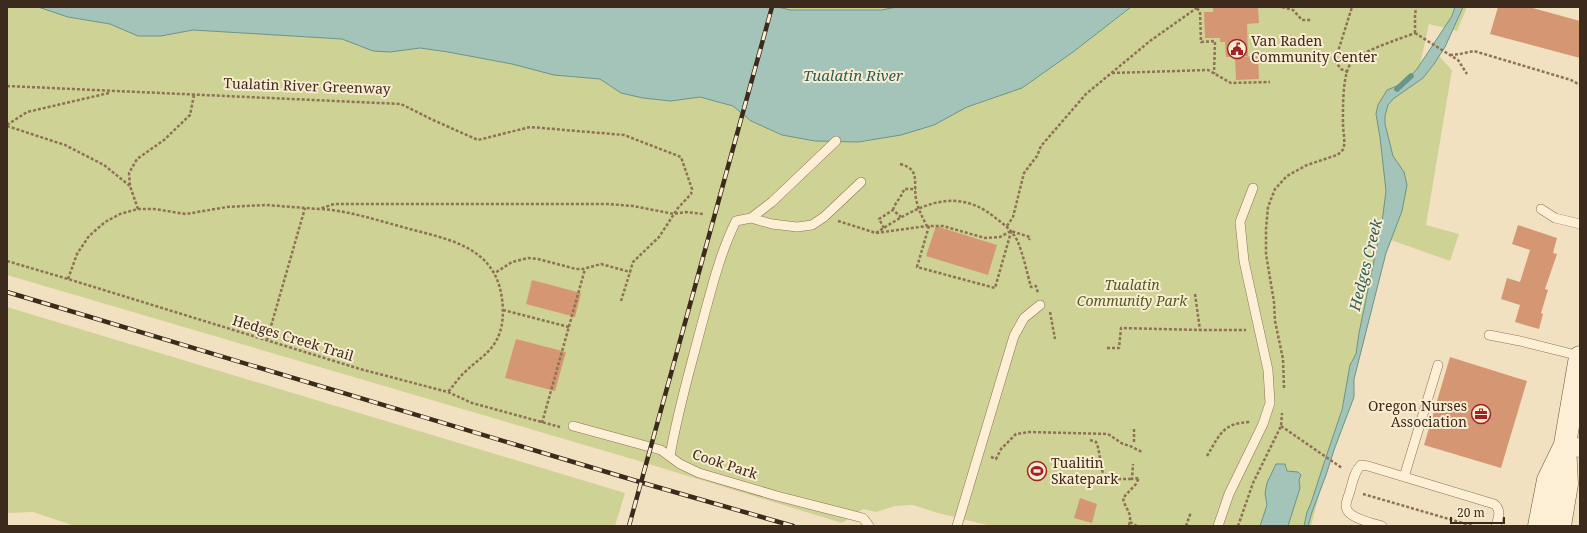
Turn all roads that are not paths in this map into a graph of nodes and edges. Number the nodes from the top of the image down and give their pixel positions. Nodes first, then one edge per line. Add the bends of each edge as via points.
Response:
1 (836, 141) dead end
2 (861, 182) dead end
3 (1253, 188) dead end
4 (1541, 210) dead end
5 (751, 218) junction
6 (1580, 224) edge
7 (1040, 305) road end
8 (1489, 335) dead end
9 (1580, 357) edge
10 (1438, 365) dead end
11 (573, 426) road end
12 (1573, 446) edge
13 (670, 456) junction
14 (1404, 477) junction
15 (869, 526) edge
16 (957, 526) edge
17 (1218, 526) edge
18 (1382, 526) edge
19 (1496, 526) edge
20 (1540, 526) edge
21 (1560, 526) edge

1 - 5 lane via 772,202
2 - 5 lane via 812,225 796,227
3 - 17 lane via 1240,222 1244,261 1268,370 1270,403 1263,424 1229,494
4 - 6 lane via 1555,218
5 - 13 lane via 736,221 728,238 681,404
7 - 16 lane via 1024,318 1014,336
8 - 9 lane
9 - 12 main road
10 - 14 lane
11 - 13 lane, Cook Park via 662,450
12 - 20 main road via 1548,480
12 - 21 main road
13 - 15 lane, Cook Park via 699,473 862,518
14 - 18 lane via 1361,465 1356,471 1346,506 1348,512
14 - 19 lane via 1494,504 1499,512

